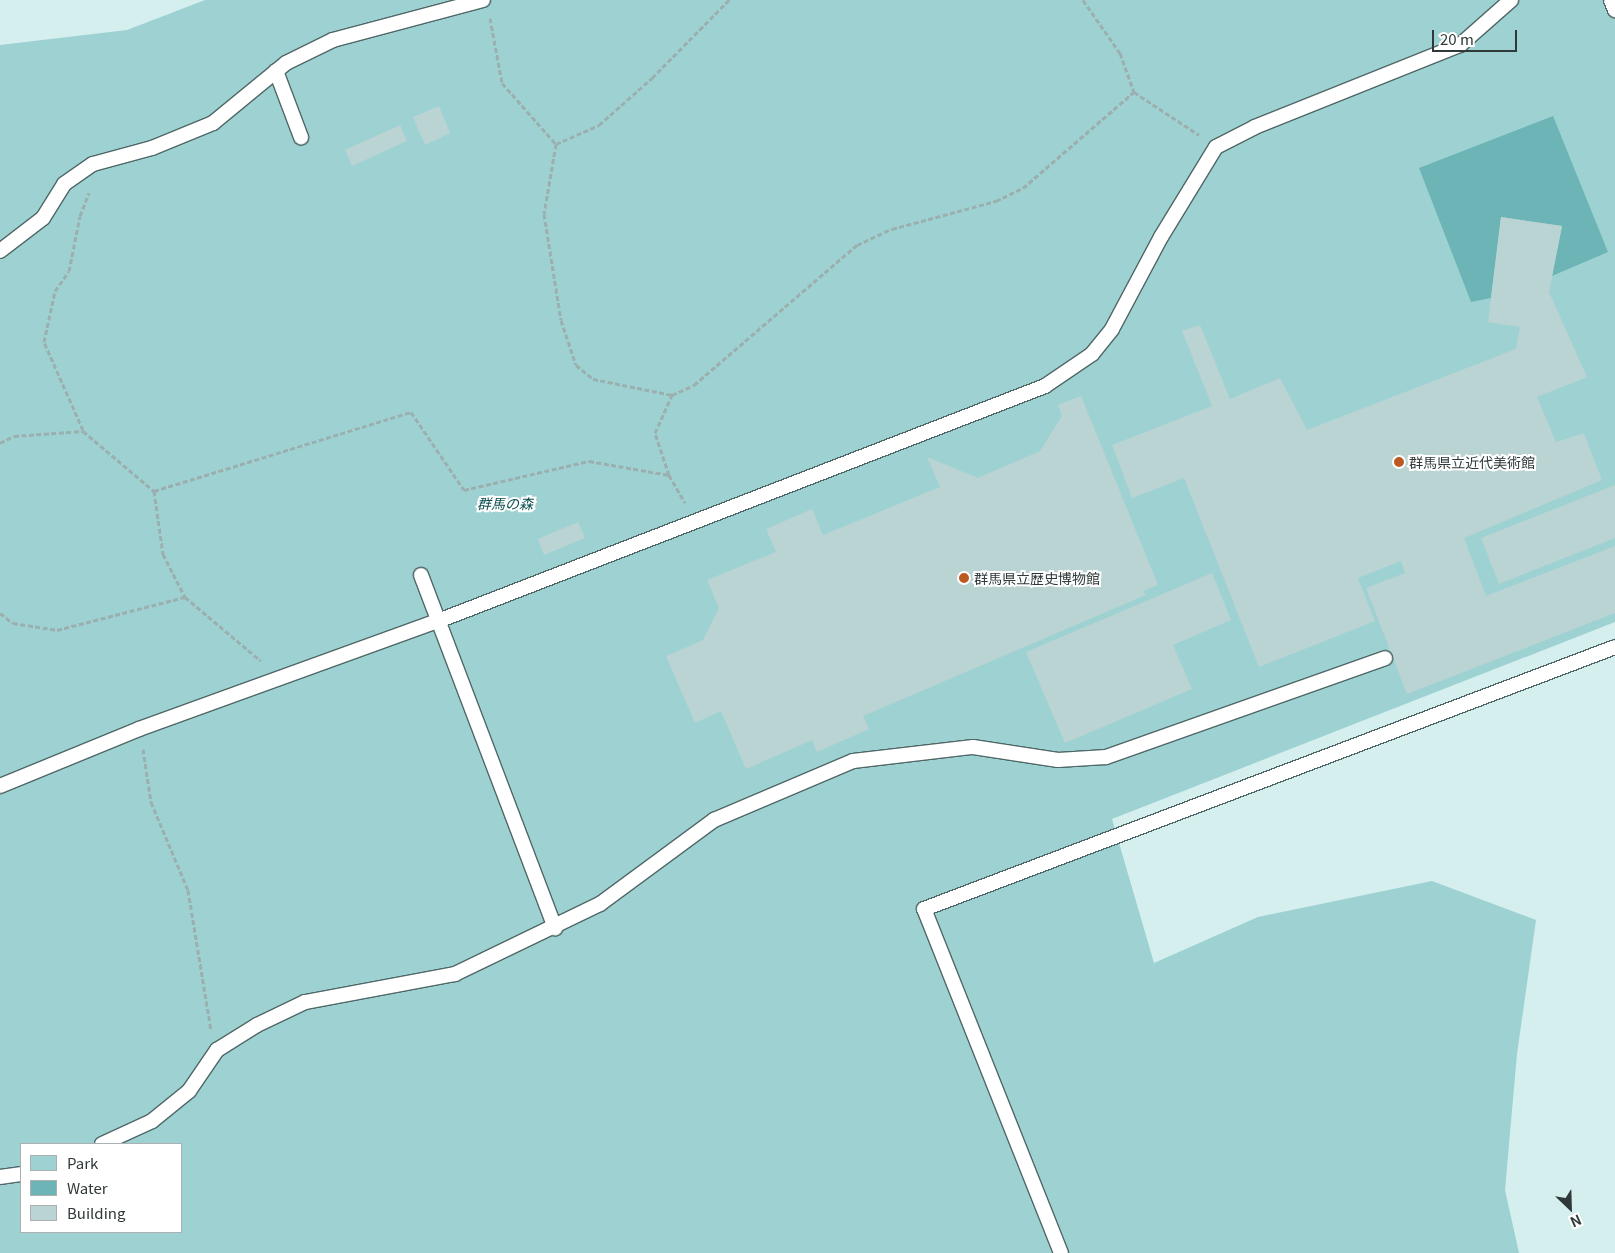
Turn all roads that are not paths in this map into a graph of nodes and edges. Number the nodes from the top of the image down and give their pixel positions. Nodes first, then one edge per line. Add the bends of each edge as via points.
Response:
1 (1511, 0) edge
2 (1611, 0) edge
3 (485, 5) edge
4 (1615, 10) edge
5 (276, 71) junction
6 (301, 137) dead end
7 (0, 251) edge
8 (421, 575) dead end
9 (438, 621) junction
10 (1615, 647) edge
11 (1385, 658) dead end
12 (0, 786) edge
13 (555, 928) junction
14 (104, 1143) edge
15 (20, 1174) edge
16 (0, 1177) edge
17 (1061, 1253) edge

1 - 9 lane via 1478,31 1453,48 1255,127 1216,147 1160,237 1112,329 1092,354 1045,386 694,519
2 - 4 lane
3 - 5 lane via 333,40
5 - 6 lane
5 - 7 lane via 213,123 152,148 93,164 64,184 42,218
8 - 9 lane
9 - 12 lane via 139,729
9 - 13 lane
10 - 17 lane via 924,909
11 - 13 lane via 1106,757 1058,760 973,747 853,760 714,820 600,904
13 - 14 lane via 455,974 304,1002 257,1025 217,1050 188,1091 152,1121
15 - 16 lane

